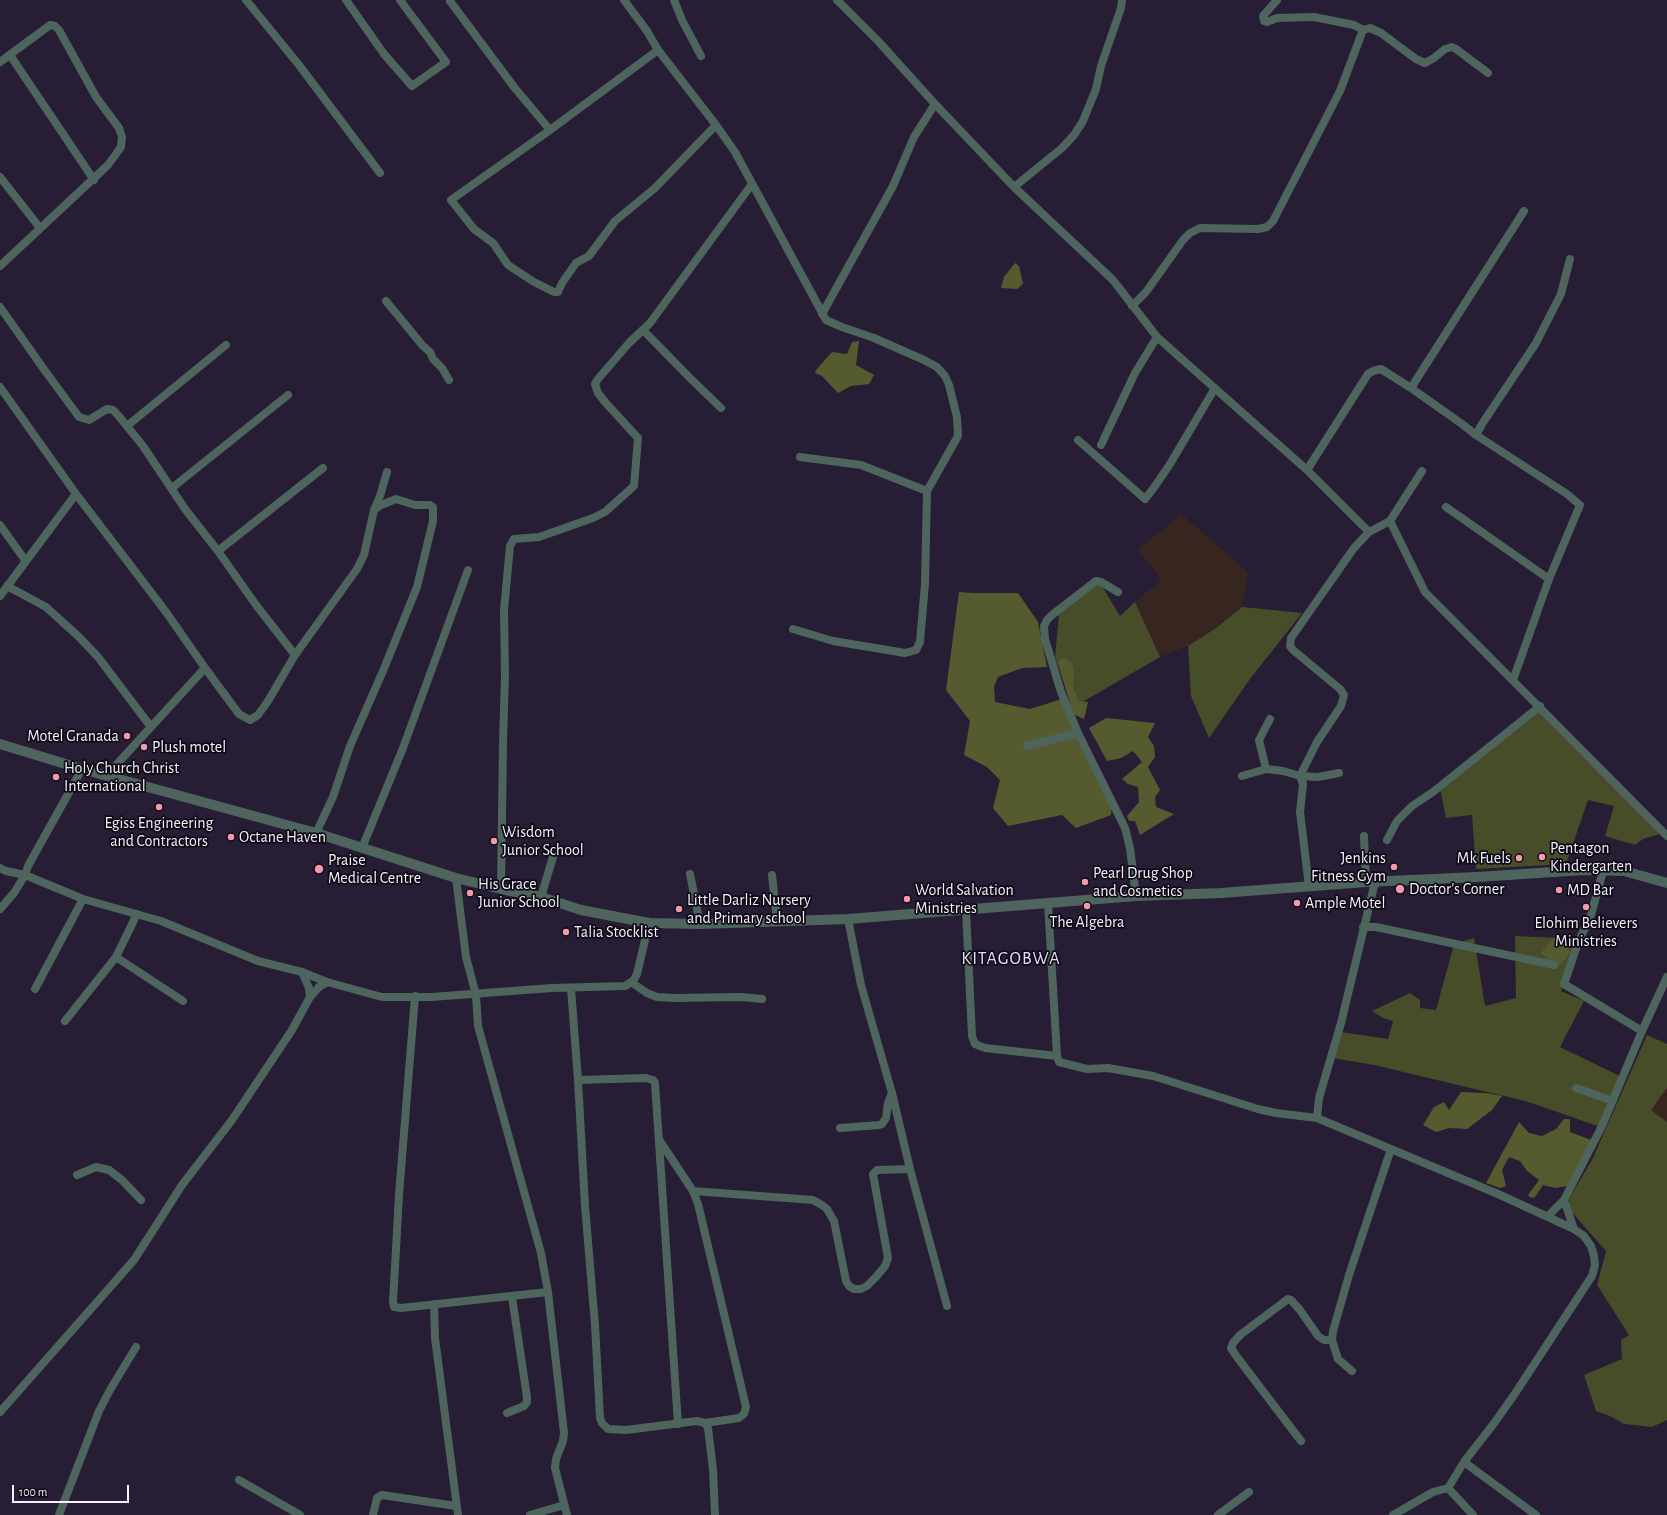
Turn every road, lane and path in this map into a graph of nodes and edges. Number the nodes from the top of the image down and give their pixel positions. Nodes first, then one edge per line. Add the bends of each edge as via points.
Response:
1 (246, 0) edge
2 (346, 0) edge
3 (400, 0) edge
4 (624, 0) edge
5 (674, 0) edge
6 (838, 0) edge
7 (1122, 0) edge
8 (1277, 0) edge
9 (450, 1) edge
10 (1363, 30) junction
11 (658, 50) junction
12 (10, 55) junction
13 (701, 56) dead end
14 (0, 62) edge
15 (1488, 73) dead end
16 (935, 104) junction
17 (716, 125) junction
18 (550, 130) junction
19 (380, 173) dead end
20 (0, 177) edge
21 (94, 180) junction
22 (752, 184) junction
23 (1014, 188) junction
24 (1524, 211) dead end
25 (40, 228) junction
26 (1570, 259) dead end
27 (0, 266) edge
28 (386, 301) dead end
29 (1132, 306) junction
30 (0, 307) edge
31 (822, 314) junction
32 (643, 330) junction
33 (1157, 337) junction
34 (226, 345) dead end
35 (449, 380) dead end
36 (0, 388) edge
37 (1215, 388) junction
38 (1411, 388) junction
39 (288, 394) dead end
40 (721, 408) dead end
41 (127, 426) junction
42 (1476, 435) junction
43 (1078, 440) dead end
44 (1101, 445) dead end
45 (800, 457) dead end
46 (323, 468) dead end
47 (1307, 470) junction
48 (1422, 471) dead end
49 (387, 472) dead end
50 (172, 488) junction
51 (927, 491) junction
52 (76, 494) junction
53 (1446, 507) dead end
54 (374, 510) junction
55 (1390, 521) junction
56 (0, 525) edge
57 (1369, 532) junction
58 (218, 551) junction
59 (25, 560) junction
60 (468, 570) dead end
61 (1549, 579) junction
62 (7, 586) junction
63 (1118, 592) dead end
64 (0, 596) edge
65 (793, 629) dead end
66 (295, 655) junction
67 (205, 668) junction
68 (1513, 680) junction
69 (1540, 706) junction
70 (1270, 719) dead end
71 (151, 727) junction
72 (1078, 733) junction
73 (0, 744) edge
74 (1027, 746) dead end
75 (82, 769) junction
76 (1266, 769) junction
77 (1338, 773) dead end
78 (107, 775) junction
79 (1242, 776) dead end
80 (1300, 776) junction
81 (316, 833) junction
82 (1364, 836) dead end
83 (1667, 836) edge
84 (1387, 840) dead end
85 (362, 848) junction
86 (553, 857) dead end
87 (0, 868) edge
88 (1603, 871) junction
89 (690, 874) dead end
90 (25, 875) junction
91 (772, 875) dead end
92 (456, 878) junction
93 (1371, 882) junction
94 (1667, 883) edge
95 (1309, 887) junction
96 (501, 889) junction
97 (1136, 896) junction
98 (541, 897) junction
99 (83, 899) junction
100 (1048, 903) junction
101 (0, 909) edge
102 (966, 910) junction
103 (137, 914) junction
104 (848, 919) junction
105 (777, 921) junction
106 (649, 923) junction
107 (700, 924) junction
108 (1363, 927) junction
109 (116, 957) junction
110 (1554, 965) dead end
111 (302, 972) junction
112 (1667, 978) edge
113 (327, 982) junction
114 (631, 982) junction
115 (571, 988) junction
116 (35, 989) dead end
117 (476, 994) junction
118 (415, 996) junction
119 (310, 997) junction
120 (762, 999) dead end
121 (183, 1001) dead end
122 (65, 1021) dead end
123 (1642, 1031) junction
124 (1057, 1056) junction
125 (578, 1080) junction
126 (1576, 1088) dead end
127 (892, 1093) junction
128 (1613, 1101) junction
129 (1317, 1118) junction
130 (840, 1128) dead end
131 (659, 1140) junction
132 (1391, 1149) junction
133 (910, 1169) junction
134 (77, 1175) dead end
135 (693, 1191) junction
136 (141, 1200) dead end
137 (1564, 1200) junction
138 (1548, 1216) junction
139 (1574, 1228) junction
140 (548, 1292) junction
141 (512, 1297) junction
142 (434, 1304) junction
143 (947, 1306) dead end
144 (1332, 1340) junction
145 (136, 1347) dead end
146 (1352, 1371) dead end
147 (0, 1412) edge
148 (507, 1413) dead end
149 (705, 1423) junction
150 (678, 1424) junction
151 (1301, 1441) dead end
152 (1464, 1462) junction
153 (240, 1480) dead end
154 (1448, 1488) junction
155 (1249, 1492) dead end
156 (564, 1505) junction
157 (456, 1506) junction
158 (59, 1515) edge
159 (300, 1515) edge
160 (373, 1515) edge
161 (458, 1515) edge
162 (530, 1515) edge
163 (567, 1515) edge
164 (715, 1515) edge
165 (1218, 1515) edge
166 (1393, 1515) edge
167 (1473, 1515) edge
168 (1536, 1515) edge

1 - 19 street via 299,65
2 - 3 street via 384,54 412,86 446,62
4 - 11 street
5 - 13 street
6 - 16 street
7 - 23 street via 1122,8 1101,66 1096,89 1083,121 1062,148
8 - 10 street via 1263,16 1264,21 1314,16 1354,25
9 - 18 street via 514,87
10 - 15 street via 1370,28 1381,33 1425,63 1452,47
10 - 29 street via 1340,91 1273,220 1267,226 1258,229 1200,228 1190,233 1146,292
11 - 17 street
11 - 18 street
12 - 14 street
12 - 21 street
12 - 21 street via 50,25 59,30 96,97 119,128 122,137 116,157
16 - 23 street
16 - 31 street via 914,137 893,186
17 - 18 street via 655,188 615,221 589,256 576,263 558,292 526,278 508,266 493,243 474,229 451,200
17 - 22 street via 735,152
20 - 25 street
21 - 25 street
22 - 31 street
22 - 32 street via 685,278
23 - 29 street via 1113,280
24 - 38 street
25 - 27 street
26 - 42 street via 1561,294 1536,343
28 - 35 street via 430,352 432,359 442,368
29 - 33 street
30 - 41 street via 80,417 89,420 106,409 113,410
31 - 51 street via 829,322 924,360 937,367 945,376 957,417 958,436
32 - 40 street
32 - 96 street via 629,343 596,384 598,393 638,438 634,486 605,512 593,518 539,537 514,539 510,546 504,610
33 - 37 street
33 - 44 street via 1135,373
34 - 41 street
36 - 52 street
37 - 43 street via 1170,464 1145,498
37 - 47 street
38 - 42 street
38 - 47 street via 1381,369 1368,374
39 - 50 street
41 - 50 street
42 - 61 street via 1580,505
45 - 51 street via 861,465
46 - 58 street
47 - 57 street
48 - 55 street
49 - 54 street
50 - 58 street
51 - 65 street via 925,584 920,642 916,650 905,653 833,641
52 - 59 street
52 - 67 street via 166,612
53 - 61 street
54 - 66 street via 364,556 357,569
54 - 81 street via 396,499 415,505 430,504 433,507 433,521 417,587 350,746 333,797
55 - 57 street
55 - 68 street via 1425,592
56 - 59 street
57 - 80 street via 1354,548 1291,638 1290,646 1293,650 1344,695 1341,706 1317,742
58 - 66 street
59 - 62 street
60 - 85 street via 403,748
61 - 68 street
62 - 64 street
62 - 71 street via 46,607 78,636 98,657
63 - 72 street via 1096,581 1052,615 1044,626 1045,639 1061,692
66 - 67 street via 268,701 258,715 250,720 239,714
67 - 71 street
68 - 69 street
69 - 83 street
69 - 84 street via 1412,806 1397,821
70 - 76 street via 1259,740
71 - 78 street
72 - 74 street
72 - 97 street via 1125,828
73 - 75 street
75 - 78 street
75 - 90 street
76 - 79 street
76 - 80 street
77 - 80 street via 1318,777
78 - 81 street
80 - 95 street via 1300,812
81 - 85 street
82 - 93 street
85 - 92 street
86 - 98 street
87 - 90 street
88 - 93 street
88 - 94 street via 1624,871
88 - 123 street via 1591,915 1564,984
89 - 107 street
90 - 99 street
90 - 101 street
91 - 105 street
92 - 96 street
92 - 117 street via 466,956
93 - 95 street
93 - 108 street
95 - 97 street
96 - 98 street
97 - 100 street
98 - 106 street via 581,910
99 - 103 street
99 - 116 street
100 - 102 street
100 - 124 street
102 - 104 street
102 - 124 street via 973,1041 985,1048
103 - 109 street
103 - 111 street via 169,924 258,961
104 - 105 street
104 - 127 street via 861,985
105 - 107 street
106 - 107 street
106 - 114 street via 636,978
108 - 110 street via 1376,927
108 - 129 street via 1319,1098
109 - 121 street
109 - 122 street
111 - 113 street
111 - 119 street
112 - 123 street
113 - 118 street via 382,998
113 - 119 street
114 - 115 street via 625,986
114 - 120 street via 647,994 657,997
115 - 117 street
115 - 125 street
117 - 118 street
117 - 140 street via 480,1032 541,1253
118 - 142 street via 392,1302 394,1307 401,1308
119 - 147 street via 292,1030 232,1120 182,1186 134,1260
123 - 128 street
124 - 129 street via 1059,1062 1087,1069 1108,1068 1153,1076 1258,1109
125 - 131 street via 653,1080 656,1089
125 - 150 street via 600,1418 608,1429 626,1430
126 - 128 street
127 - 130 street via 882,1124
127 - 133 street
128 - 137 street via 1592,1148
129 - 132 street
131 - 135 street
131 - 150 street
132 - 138 street
132 - 144 street via 1349,1275
133 - 135 street via 877,1170 873,1174 888,1258 876,1277 861,1289 854,1289 846,1281 834,1221 822,1205 812,1200
133 - 143 street
134 - 136 street via 96,1167 109,1170
135 - 149 street via 701,1215 746,1407 744,1414 739,1418
137 - 138 street
137 - 139 street
138 - 139 street
139 - 152 street via 1591,1246 1595,1265 1592,1276 1516,1392
140 - 141 street
140 - 156 street via 564,1432 556,1460
141 - 142 street
141 - 148 street via 527,1402 524,1406
142 - 157 street
144 - 146 street via 1338,1359
144 - 151 street via 1324,1340 1318,1336 1300,1310 1288,1299 1240,1335 1231,1348
145 - 158 street via 99,1411
149 - 150 street via 696,1421
149 - 164 street via 708,1428 713,1470
152 - 154 street
152 - 168 street
153 - 159 street
154 - 166 street via 1433,1492
154 - 167 street
155 - 165 street
156 - 162 street
156 - 163 street
157 - 160 street via 382,1495 377,1498
157 - 161 street

